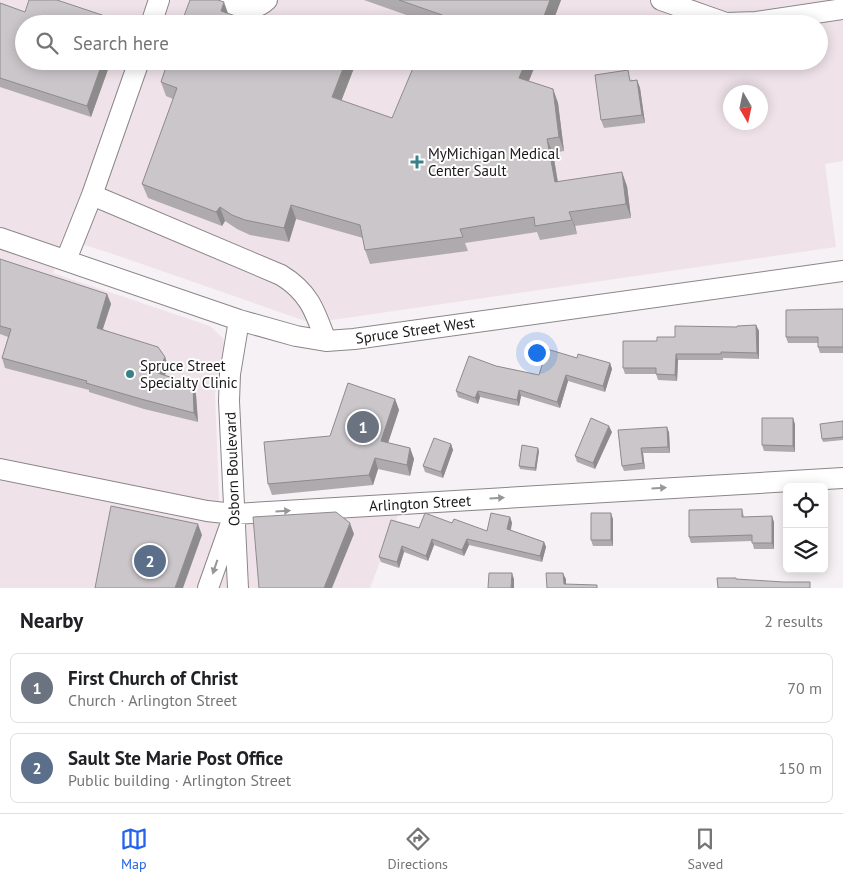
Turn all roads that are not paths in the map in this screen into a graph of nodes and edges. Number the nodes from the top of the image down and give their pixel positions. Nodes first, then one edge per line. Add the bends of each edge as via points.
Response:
1 (159, 0) edge
2 (219, 0) edge
3 (267, 0) edge
4 (661, 0) edge
5 (843, 9) edge
6 (155, 15) edge
7 (703, 15) edge
8 (804, 15) edge
9 (136, 70) edge
10 (92, 195) junction
11 (0, 238) edge
12 (66, 260) junction
13 (843, 271) edge
14 (239, 320) junction
15 (326, 341) junction
16 (0, 469) edge
17 (843, 478) edge
18 (234, 514) junction
19 (208, 588) edge
20 (238, 588) edge

1 - 6 street
2 - 3 street via 252,8 262,6
4 - 7 street
5 - 8 street
9 - 10 street
10 - 12 street
10 - 15 street via 281,275 307,297
11 - 12 street, Spruce Street West
12 - 14 street, Spruce Street West
13 - 15 street, Spruce Street West
14 - 15 street, Spruce Street West
14 - 18 street, Osborn Boulevard via 230,374
16 - 18 street, Arlington Street
18 -> 17 street, Arlington Street
18 -> 19 street
18 - 20 street, Osborn Boulevard

